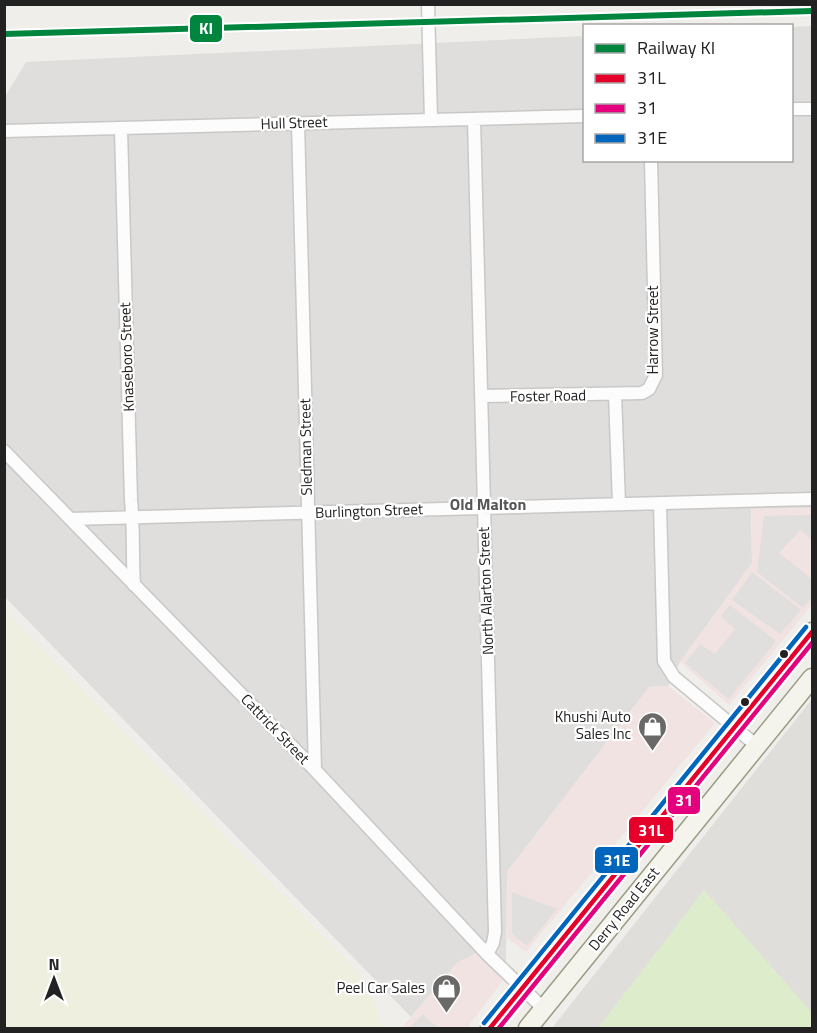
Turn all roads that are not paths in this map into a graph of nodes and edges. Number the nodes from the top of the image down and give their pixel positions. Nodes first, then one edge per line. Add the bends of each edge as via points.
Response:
1 (428, 4) edge
2 (793, 109) edge
3 (813, 109) edge
4 (583, 116) edge
5 (474, 118) junction
6 (431, 120) junction
7 (298, 123) junction
8 (121, 129) junction
9 (4, 131) edge
10 (651, 162) edge
11 (615, 394) junction
12 (481, 396) junction
13 (4, 451) edge
14 (813, 499) edge
15 (619, 504) junction
16 (660, 504) junction
17 (484, 508) junction
18 (308, 513) junction
19 (133, 517) junction
20 (70, 519) junction
21 (134, 585) junction
22 (813, 632) edge
23 (813, 678) edge
24 (734, 727) junction
25 (757, 746) junction
26 (315, 770) junction
27 (487, 954) junction
28 (523, 987) junction
29 (544, 1009) junction
30 (490, 1029) edge
31 (528, 1029) edge

1 - 6 street
2 - 3 street
4 - 5 street, Hull Street
5 - 6 street, Hull Street
5 - 12 street, North Alarton Street
6 - 7 street, Hull Street
7 - 8 street, Hull Street
7 - 18 street, Sledman Street
8 - 9 street, Hull Street
8 - 19 street, Knaseboro Street
10 - 11 street, Harrow Street via 656,375 650,389 642,393
11 - 12 street, Foster Road
11 - 15 street
12 - 17 street, North Alarton Street
13 - 20 street, Cattrick Street
14 - 16 street, Burlington Street
15 - 16 street, Burlington Street
15 - 17 street, Burlington Street
16 - 24 street via 664,661 674,677
17 - 18 street, Burlington Street
17 - 27 street, North Alarton Street via 495,932
18 - 19 street, Burlington Street
18 - 26 street, Sledman Street
19 - 20 street, Burlington Street
19 - 21 street, Knaseboro Street
20 - 21 street, Cattrick Street
21 - 26 street, Cattrick Street
22 - 24 main road, Derry Road East
23 - 25 main road, Derry Road East
24 - 25 street
24 - 28 main road, Derry Road East
25 - 29 main road, Derry Road East
26 - 27 street, Cattrick Street
27 - 28 street, Cattrick Street
28 - 29 street, Cattrick Street
28 - 30 main road, Derry Road East
29 - 31 main road, Derry Road East

